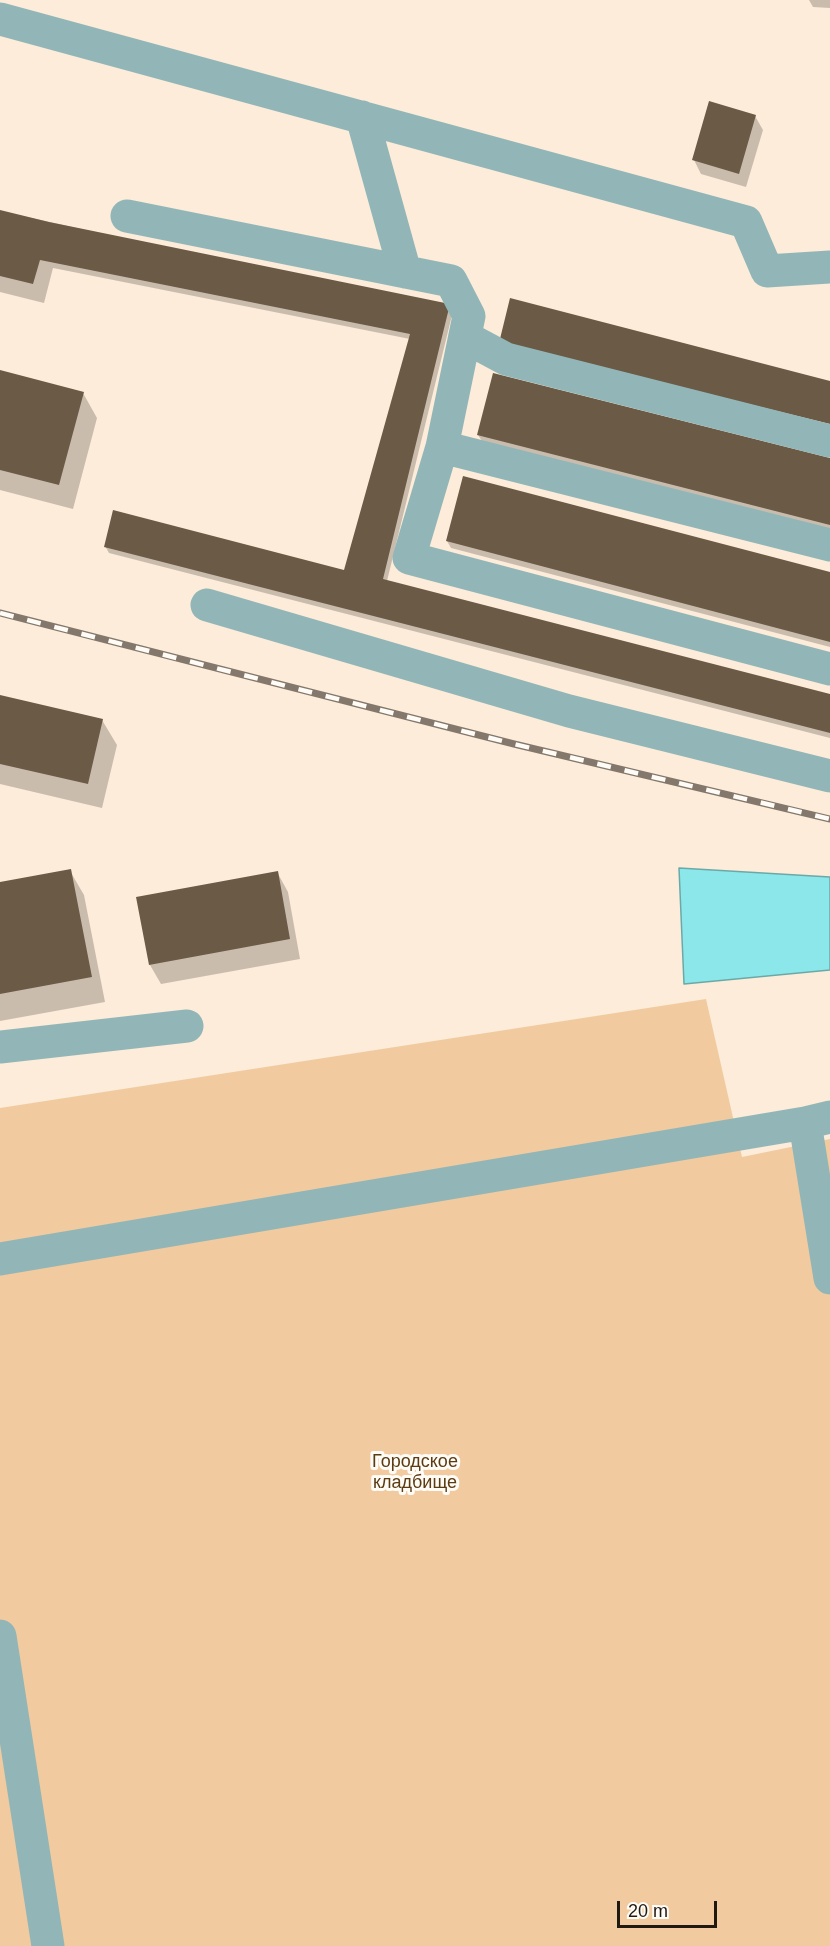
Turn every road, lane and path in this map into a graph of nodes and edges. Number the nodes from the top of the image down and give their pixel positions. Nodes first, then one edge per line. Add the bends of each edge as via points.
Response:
1 (0, 19) edge
2 (362, 117) junction
3 (127, 216) dead end
4 (830, 267) edge
5 (405, 272) junction
6 (465, 336) junction
7 (830, 441) edge
8 (442, 447) junction
9 (830, 545) edge
10 (207, 605) dead end
11 (830, 669) edge
12 (830, 776) edge
13 (187, 1026) dead end
14 (0, 1047) edge
15 (817, 1120) edge
16 (0, 1259) edge
17 (830, 1278) edge
18 (0, 1636) edge
19 (48, 1946) edge

1 - 2 street
2 - 4 street via 746,222 768,271
2 - 5 street
3 - 5 street
5 - 6 street via 451,281 469,316
6 - 7 street via 506,359
6 - 8 street
8 - 9 street
8 - 11 street via 409,558
10 - 12 street via 569,711
13 - 14 street
15 - 16 street
15 - 17 street
18 - 19 street

